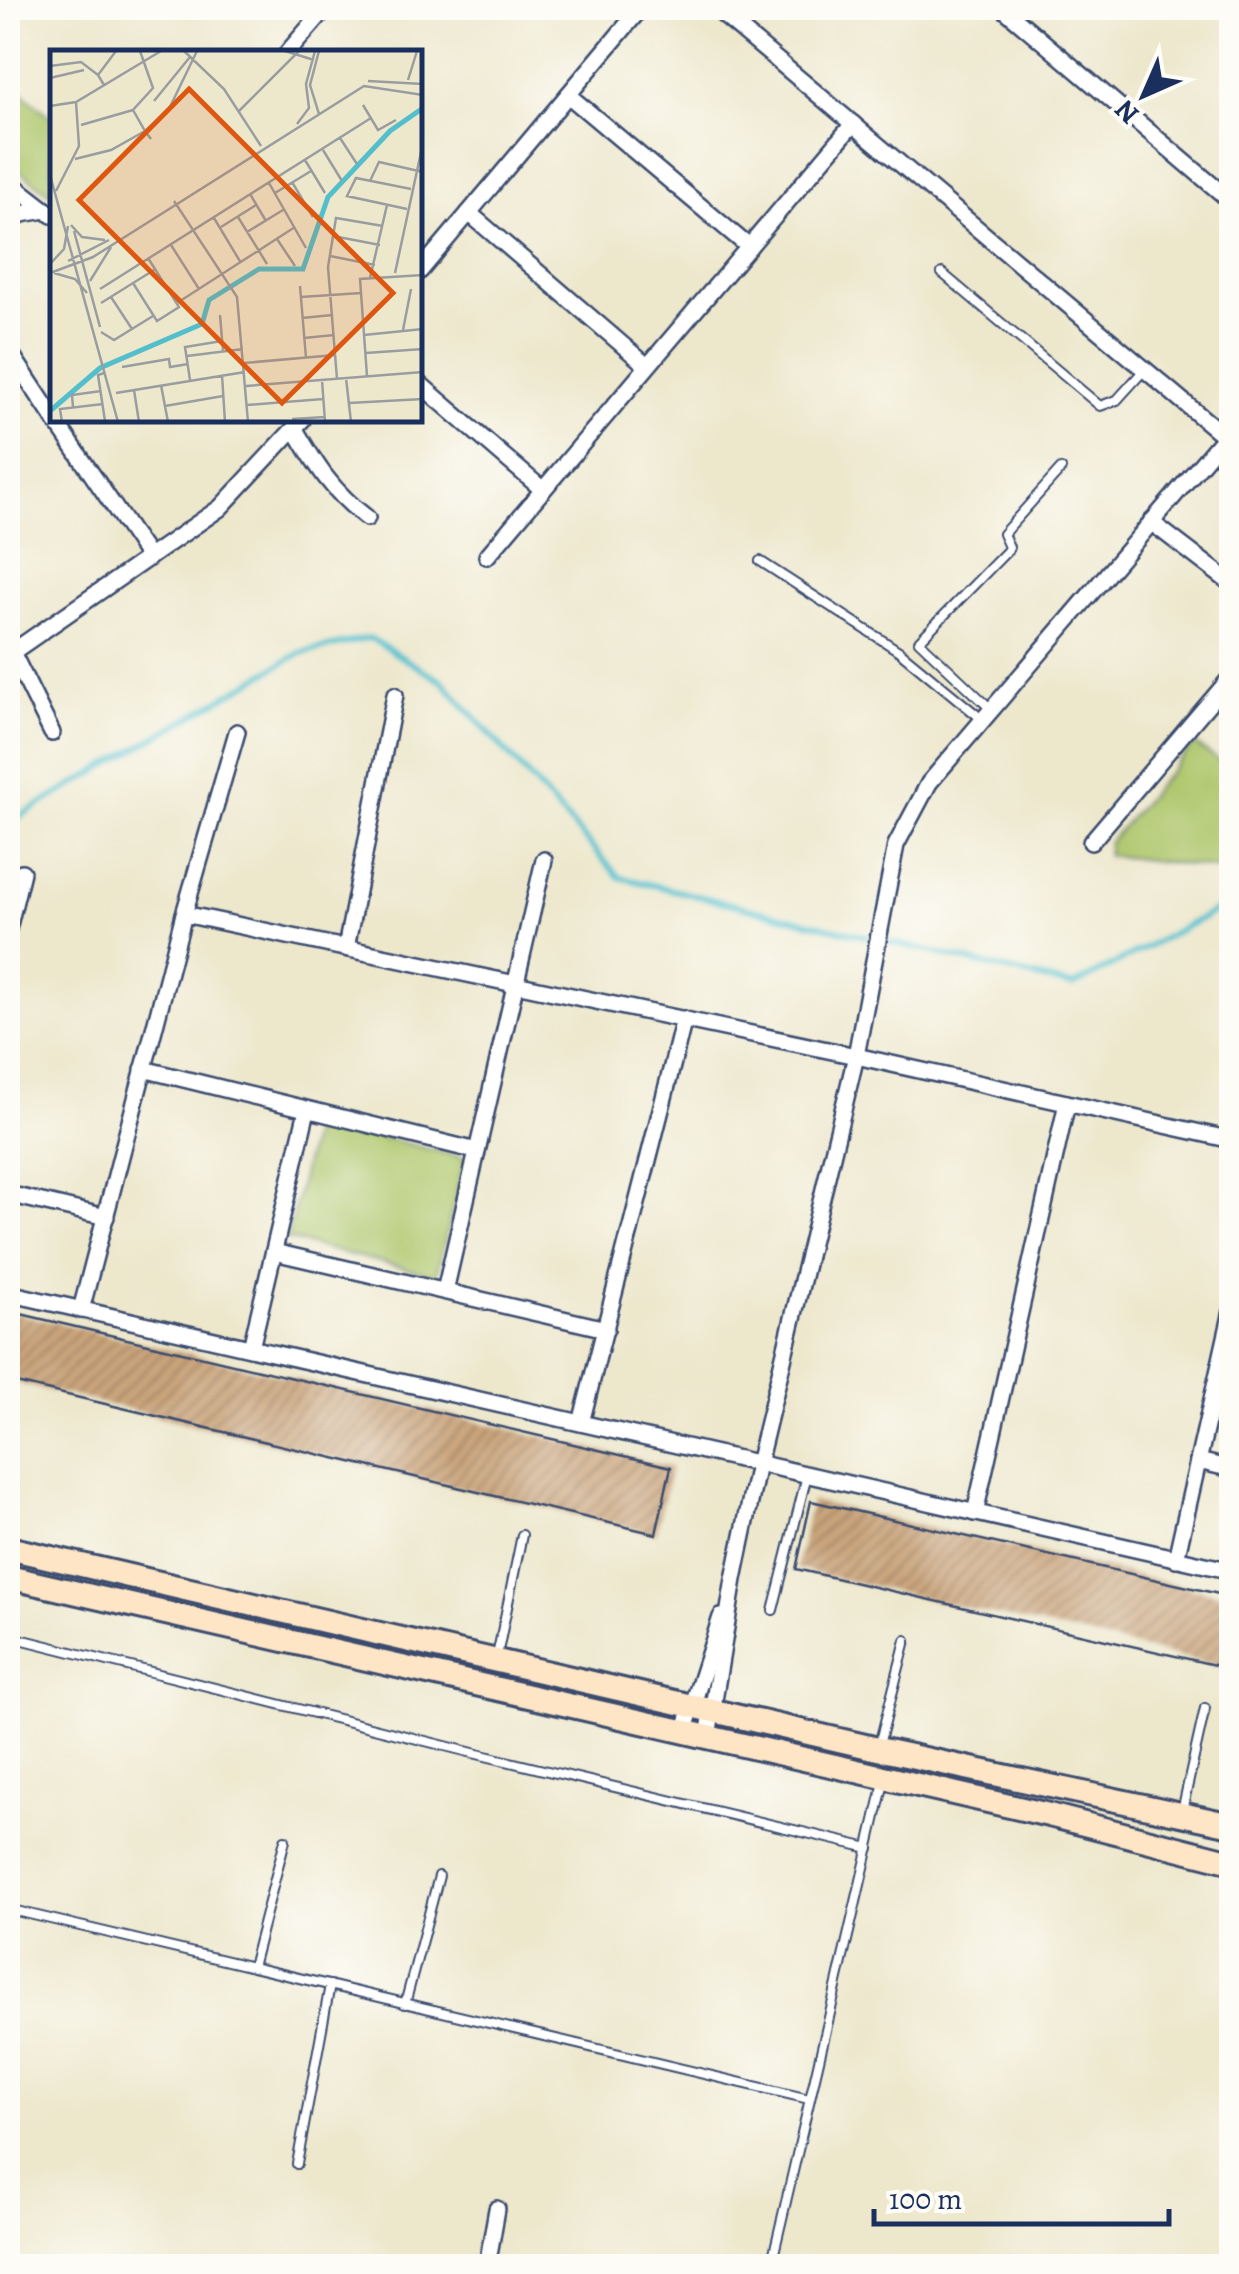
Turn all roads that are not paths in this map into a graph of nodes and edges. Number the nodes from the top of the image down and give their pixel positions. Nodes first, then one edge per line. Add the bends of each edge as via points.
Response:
1 (326, 8) edge
2 (642, 8) edge
3 (715, 8) edge
4 (1004, 8) edge
5 (290, 50) edge
6 (568, 95) junction
7 (853, 124) junction
8 (8, 182) edge
9 (1232, 202) edge
10 (49, 213) edge
11 (469, 213) junction
12 (8, 221) edge
13 (749, 247) junction
14 (422, 269) edge
15 (942, 273) dead end
16 (8, 349) edge
17 (648, 366) junction
18 (1145, 370) junction
19 (422, 386) edge
20 (50, 412) edge
21 (57, 422) edge
22 (298, 424) edge
23 (1228, 432) edge
24 (1060, 469) dead end
25 (542, 490) junction
26 (367, 518) dead end
27 (1151, 522) junction
28 (487, 556) dead end
29 (149, 558) junction
30 (760, 560) dead end
31 (1232, 584) edge
32 (8, 632) edge
33 (13, 652) edge
34 (1229, 684) edge
35 (394, 695) dead end
36 (987, 715) junction
37 (238, 732) dead end
38 (52, 733) dead end
39 (1091, 842) dead end
40 (544, 860) dead end
41 (22, 872) dead end
42 (184, 914) junction
43 (8, 929) edge
44 (346, 948) junction
45 (516, 984) junction
46 (684, 1019) junction
47 (856, 1056) junction
48 (143, 1069) junction
49 (1067, 1103) junction
50 (306, 1110) junction
51 (1232, 1140) edge
52 (477, 1151) junction
53 (8, 1194) edge
54 (106, 1217) junction
55 (274, 1252) junction
56 (445, 1291) junction
57 (8, 1293) edge
58 (81, 1310) junction
59 (1232, 1311) edge
60 (606, 1329) junction
61 (251, 1348) junction
62 (581, 1423) junction
63 (1198, 1461) junction
64 (758, 1464) junction
65 (1232, 1469) edge
66 (807, 1475) junction
67 (975, 1513) junction
68 (522, 1535) dead end
69 (8, 1548) edge
70 (1176, 1558) junction
71 (1232, 1571) edge
72 (8, 1577) edge
73 (734, 1579) junction
74 (773, 1610) dead end
75 (8, 1636) edge
76 (906, 1640) dead end
77 (496, 1661) junction
78 (690, 1705) junction
79 (1205, 1708) dead end
80 (714, 1710) junction
81 (684, 1732) junction
82 (708, 1737) junction
83 (878, 1749) junction
84 (885, 1778) junction
85 (1181, 1815) junction
86 (1232, 1826) edge
87 (284, 1840) dead end
88 (869, 1848) junction
89 (1232, 1862) edge
90 (439, 1876) dead end
91 (8, 1909) edge
92 (252, 1967) junction
93 (330, 1986) junction
94 (406, 2004) junction
95 (809, 2099) junction
96 (297, 2164) dead end
97 (498, 2209) dead end
98 (774, 2254) dead end
99 (486, 2266) edge

1 - 5 street
2 - 6 street
3 - 7 street
4 - 9 street
6 - 11 street
6 - 13 street
7 - 13 street
7 - 18 street
8 - 10 street
10 - 12 street
11 - 14 street
11 - 17 street
13 - 17 street
15 - 18 lane via 1100,406 1117,400
16 - 20 street
17 - 25 street
18 - 23 street
19 - 25 street
21 - 29 street
22 - 26 street via 318,470
22 - 29 street via 220,508
23 - 27 street
24 - 36 lane via 1004,534 1007,551 918,641
25 - 28 street
27 - 31 street
27 - 36 street
29 - 33 street
30 - 36 lane
32 - 33 street
33 - 38 street
34 - 39 street
35 - 44 street
36 - 47 street via 929,783 896,845
37 - 42 street
40 - 45 street
41 - 43 street
42 - 44 street
42 - 48 street
44 - 45 street
45 - 46 street
45 - 52 street
46 - 47 street
46 - 60 street
47 - 49 street
47 - 64 street
48 - 50 street
48 - 54 street
49 - 51 street
49 - 67 street
50 - 52 street
50 - 55 street
52 - 56 street
53 - 54 street
54 - 58 street
55 - 56 street
55 - 61 street
56 - 60 street
57 - 58 street
58 - 61 street
59 - 63 street
60 - 62 street
61 - 62 street
62 - 64 street
63 - 65 street
63 - 70 street
64 - 66 street
64 - 73 street
66 - 67 street
66 - 74 lane
67 - 70 street
68 - 77 lane
69 - 77 main road
70 - 71 street
72 - 81 main road
73 - 78 street
73 - 80 street
75 - 88 lane
76 - 83 lane
77 - 78 main road
78 - 80 main road
78 - 81 street
79 - 85 lane
80 - 82 street
80 - 83 main road
81 - 82 main road
82 - 84 main road
83 - 85 main road
84 - 88 lane
84 - 89 main road
85 - 86 main road
87 - 92 lane
88 - 95 lane
90 - 94 lane
91 - 92 lane
92 - 93 lane
93 - 94 lane
93 - 96 lane
94 - 95 lane
95 - 98 lane
97 - 99 street

